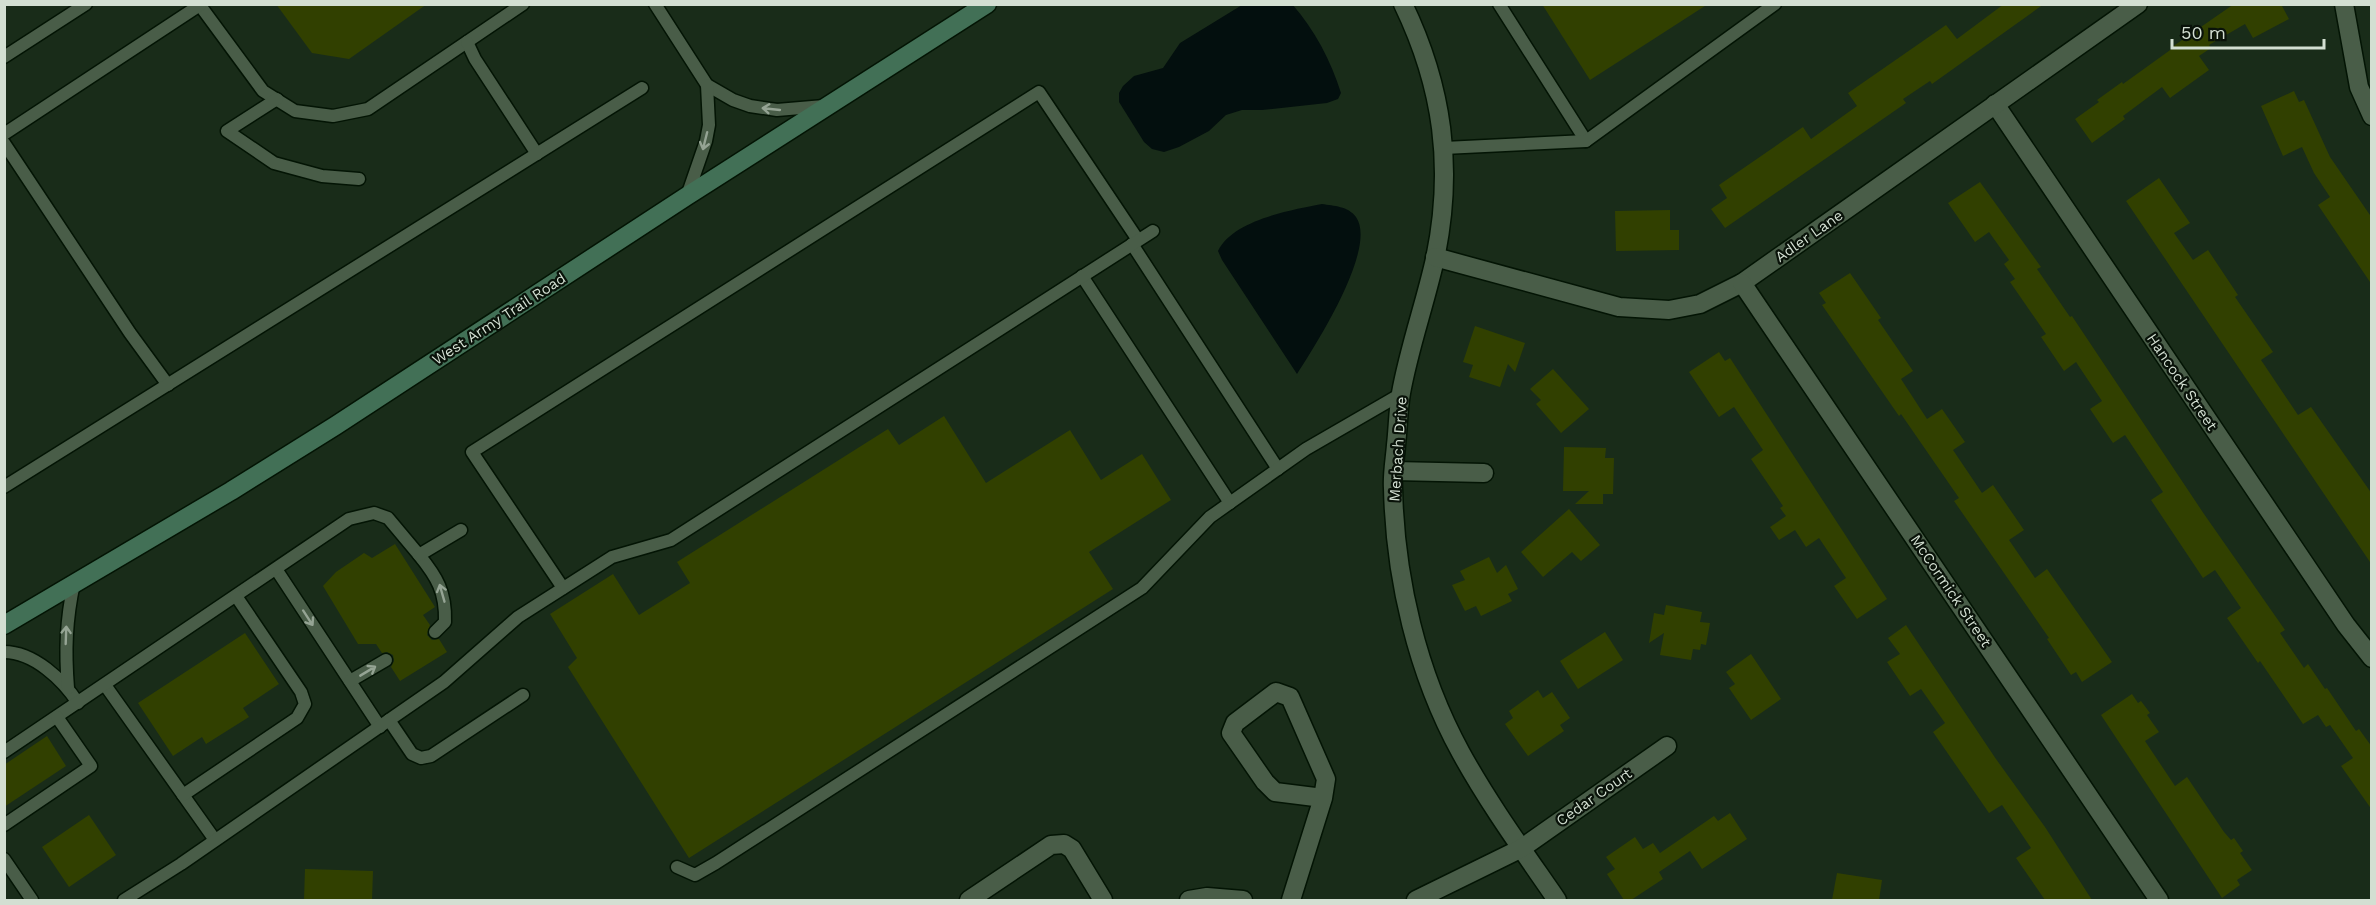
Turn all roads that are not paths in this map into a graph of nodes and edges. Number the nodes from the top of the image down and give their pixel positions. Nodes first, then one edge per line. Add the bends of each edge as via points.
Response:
1 (86, 4) edge
2 (523, 4) edge
3 (655, 4) edge
4 (987, 4) edge
5 (1403, 4) edge
6 (1498, 4) edge
7 (1775, 4) edge
8 (2138, 4) edge
9 (2344, 4) edge
10 (200, 5) edge
11 (467, 42) junction
12 (4, 57) edge
13 (707, 85) junction
14 (642, 88) dead end
15 (277, 99) junction
16 (1995, 104) junction
17 (830, 105) junction
18 (2372, 116) edge
19 (4, 134) edge
20 (1586, 141) junction
21 (4, 143) edge
22 (1444, 148) junction
23 (537, 154) junction
24 (359, 179) dead end
25 (687, 196) junction
26 (1153, 231) dead end
27 (1135, 242) junction
28 (1435, 257) junction
29 (1082, 276) junction
30 (1742, 283) junction
31 (168, 385) junction
32 (1401, 394) junction
33 (1278, 469) junction
34 (1394, 471) junction
35 (1484, 473) dead end
36 (4, 487) edge
37 (1230, 503) junction
38 (461, 530) dead end
39 (419, 555) junction
40 (276, 569) junction
41 (74, 583) junction
42 (563, 588) junction
43 (236, 596) junction
44 (4, 625) edge
45 (435, 632) dead end
46 (4, 652) edge
47 (2372, 658) edge
48 (386, 660) dead end
49 (350, 681) junction
50 (105, 685) junction
51 (68, 688) junction
52 (523, 694) dead end
53 (78, 703) junction
54 (57, 717) junction
55 (384, 723) junction
56 (1667, 746) dead end
57 (4, 752) edge
58 (183, 795) junction
59 (1323, 798) junction
60 (4, 825) edge
61 (215, 840) junction
62 (1522, 848) junction
63 (4, 859) edge
64 (677, 867) dead end
65 (32, 900) edge
66 (124, 900) edge
67 (969, 900) edge
68 (1103, 900) edge
69 (1189, 900) edge
70 (1243, 900) edge
71 (1291, 900) edge
72 (1420, 900) edge
73 (1557, 900) edge
74 (2159, 900) edge

1 - 12 lane
2 - 11 lane
3 - 13 lane
4 - 17 main road, West Army Trail Road
5 - 22 street, Merbach Drive via 1427,59
6 - 20 lane
7 - 20 lane
8 - 16 street, Adler Lane
9 - 18 street via 2359,87
10 - 15 lane via 262,91
10 - 19 lane
11 - 15 lane via 368,109 333,116 295,111
11 - 23 lane
17 -> 13 lane via 777,110 750,106
13 -> 25 lane via 707,133
14 - 23 lane
15 - 24 lane via 227,131 274,163 322,176
16 - 30 street, Adler Lane
16 - 47 street, Hancock Street
17 - 25 main road, West Army Trail Road
20 - 22 lane
21 - 31 lane
22 - 28 street, Merbach Drive via 1444,192
23 - 31 lane
25 - 41 main road, West Army Trail Road via 334,426
26 - 27 lane
27 - 29 lane
27 - 33 lane
27 - 42 lane via 1039,92 472,452
28 - 30 street, Adler Lane via 1619,307 1669,310 1700,304
28 - 32 street, Merbach Drive
29 - 37 lane
29 - 42 lane via 671,540 612,557
30 - 74 street, McCormick Street
31 - 36 lane
32 - 33 lane
32 - 34 street, Merbach Drive
33 - 37 lane
34 - 35 street
34 - 62 street, Merbach Drive via 1392,486 1402,584 1430,686 1460,751
37 - 64 lane via 1210,517 1142,588 716,863 695,875
38 - 39 lane
39 - 40 lane via 388,518 374,513 349,519
45 -> 39 lane via 445,622 446,609 436,576
40 - 43 lane
40 -> 49 lane
41 - 44 main road, West Army Trail Road
51 -> 41 lane via 67,614
42 - 55 lane via 518,617 444,682
43 - 50 lane
43 - 58 lane via 297,685 305,705 297,718
46 - 51 lane via 35,661
49 -> 48 lane
49 - 55 lane
50 - 53 lane
50 - 58 lane
51 - 53 lane
52 - 55 lane via 431,756 421,758 412,754
53 - 54 lane
54 - 57 lane
54 - 60 lane via 91,766
55 - 61 lane
56 - 62 street, Cedar Court
58 - 61 lane
59 - 59 street via 1326,778 1290,697 1276,692 1235,723 1231,734 1275,792
59 - 71 street
61 - 66 lane
62 - 72 street, Cedar Court
62 - 73 street, Merbach Drive
63 - 65 lane
67 - 68 street via 1051,845 1064,844 1072,849
69 - 70 street

